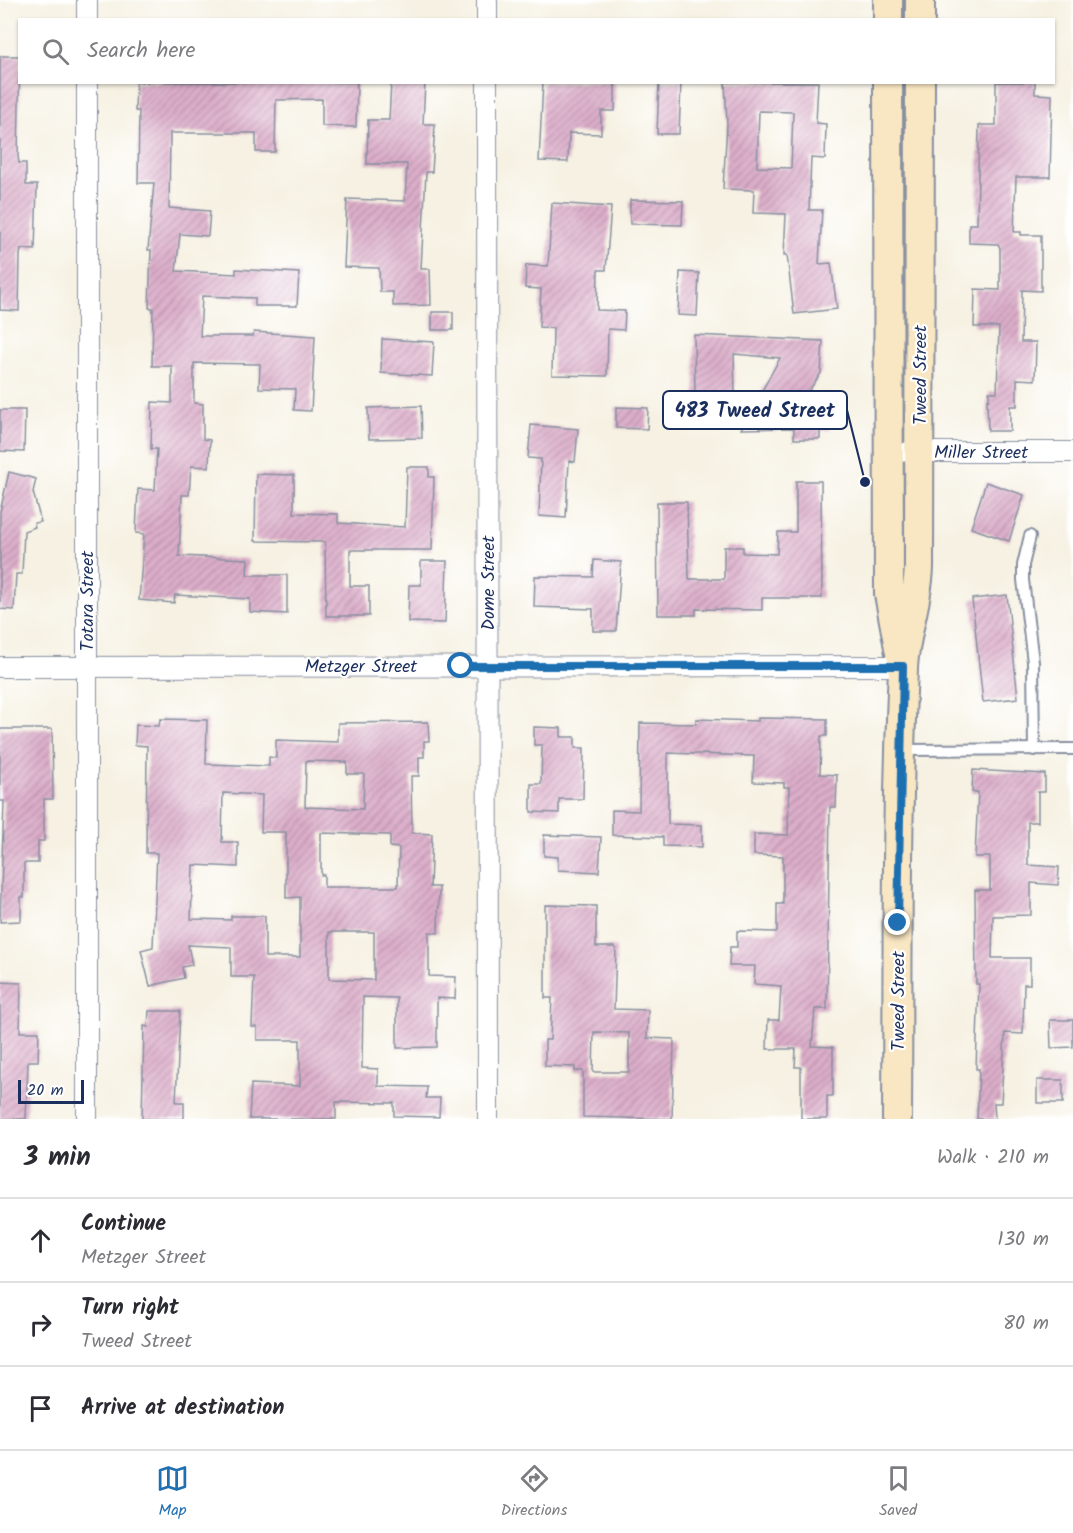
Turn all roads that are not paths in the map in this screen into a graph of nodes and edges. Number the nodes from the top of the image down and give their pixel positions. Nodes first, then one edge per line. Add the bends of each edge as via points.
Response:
1 (87, 0) edge
2 (487, 0) edge
3 (888, 0) edge
4 (920, 0) edge
5 (87, 18) edge
6 (487, 18) edge
7 (888, 18) edge
8 (920, 18) edge
9 (87, 84) edge
10 (487, 84) edge
11 (888, 84) edge
12 (920, 84) edge
13 (920, 452) junction
14 (1073, 452) edge
15 (889, 453) junction
16 (1030, 536) dead end
17 (488, 666) junction
18 (903, 666) junction
19 (0, 667) edge
20 (87, 667) junction
21 (1073, 749) edge
22 (902, 750) junction
23 (1034, 750) junction
24 (87, 1119) edge
25 (488, 1119) edge
26 (897, 1119) edge

1 - 5 street
2 - 6 street
3 - 7 main road
4 - 8 main road
9 - 20 street, Totara Street
10 - 17 street, Dome Street
11 - 15 main road, Tweed Street
12 - 13 main road, Tweed Street
13 - 14 street, Miller Street
13 - 15 street, Miller Street
13 - 18 main road, Tweed Street via 919,591
15 - 18 main road, Tweed Street via 889,594
16 - 23 lane via 1023,580 1033,662
17 - 18 street, Metzger Street
17 - 20 street, Metzger Street
17 - 25 street, Dome Street
18 - 22 main road, Tweed Street
19 - 20 street, Metzger Street
20 - 24 street, Totara Street
21 - 23 lane
22 - 23 lane
22 - 26 main road, Tweed Street

